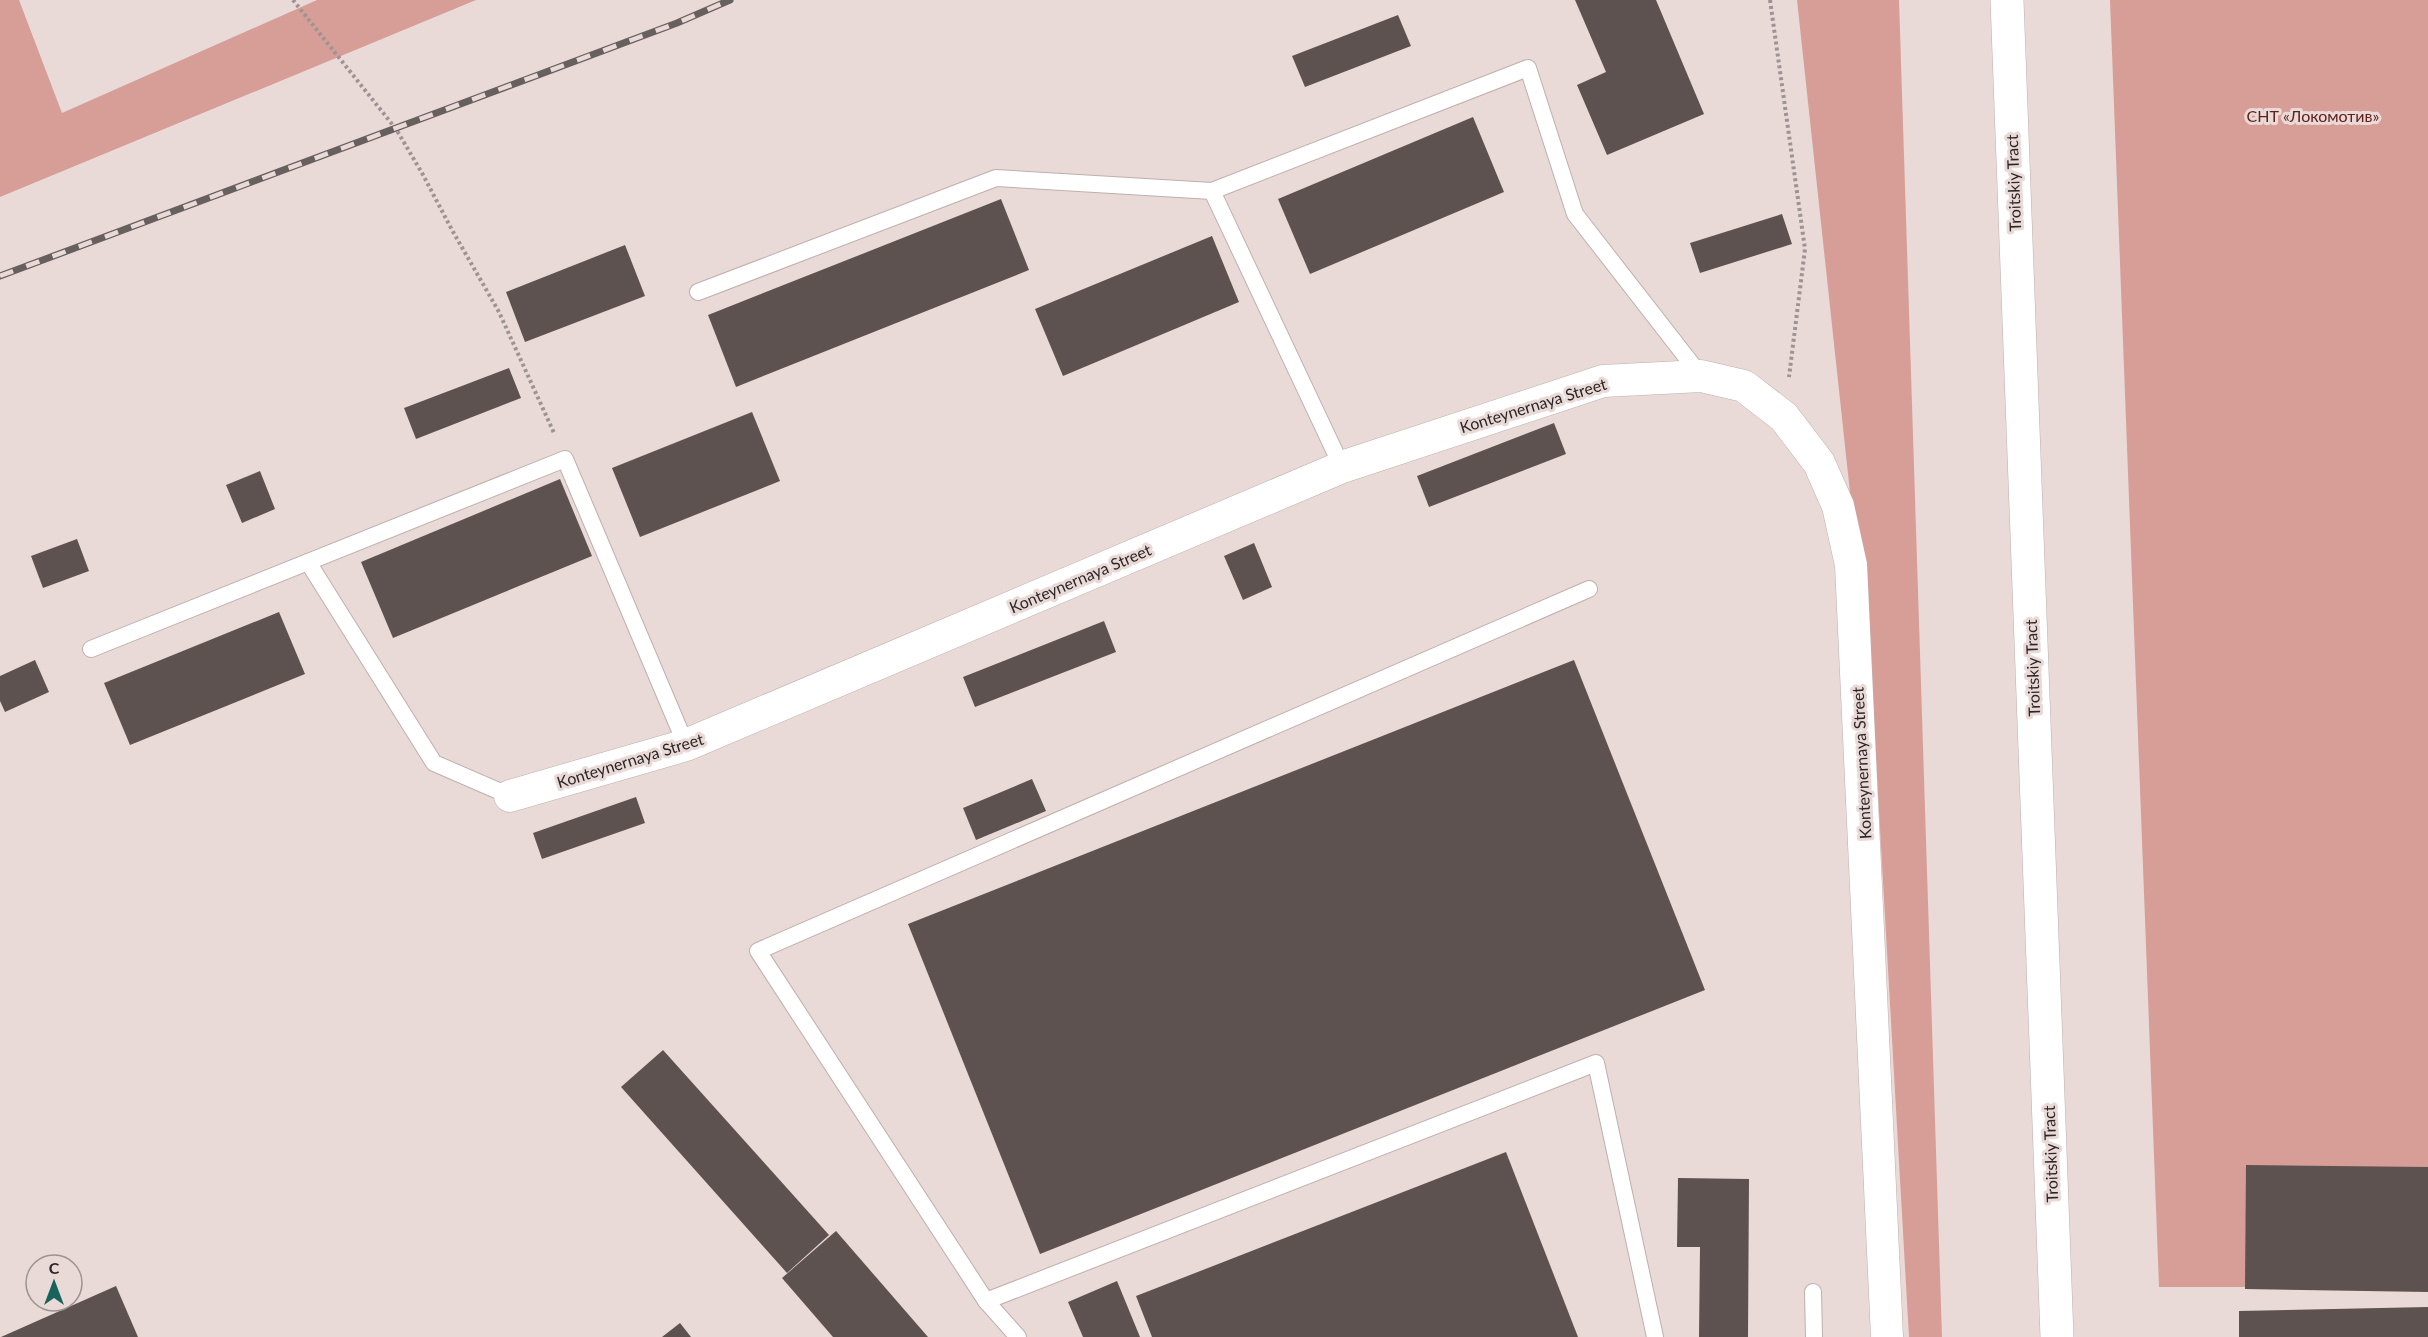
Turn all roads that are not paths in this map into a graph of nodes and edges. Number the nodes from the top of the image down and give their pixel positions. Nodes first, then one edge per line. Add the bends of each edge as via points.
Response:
1 (2007, 0) edge
2 (1212, 191) junction
3 (698, 292) dead end
4 (1701, 376) junction
5 (1342, 467) junction
6 (308, 561) junction
7 (1589, 589) dead end
8 (91, 649) dead end
9 (686, 745) junction
10 (510, 796) joint
11 (1813, 1292) dead end
12 (986, 1301) junction
13 (1018, 1337) edge
14 (1655, 1337) edge
15 (1814, 1337) edge
16 (1887, 1337) edge
17 (2057, 1337) edge

1 - 17 main road, Troitskiy Tract
2 - 3 lane via 996,178
2 - 4 lane via 1528,68 1575,214
2 - 5 lane
4 - 5 street, Konteynernaya Street via 1603,381
4 - 16 street, Konteynernaya Street via 1744,386 1784,417 1819,463 1838,506 1851,565
5 - 9 street, Konteynernaya Street
6 - 8 lane
6 - 9 lane via 565,459
6 - 10 lane via 434,763
7 - 12 lane via 758,951
9 - 10 street, Konteynernaya Street
11 - 15 lane
12 - 13 lane
12 - 14 lane via 1596,1062

